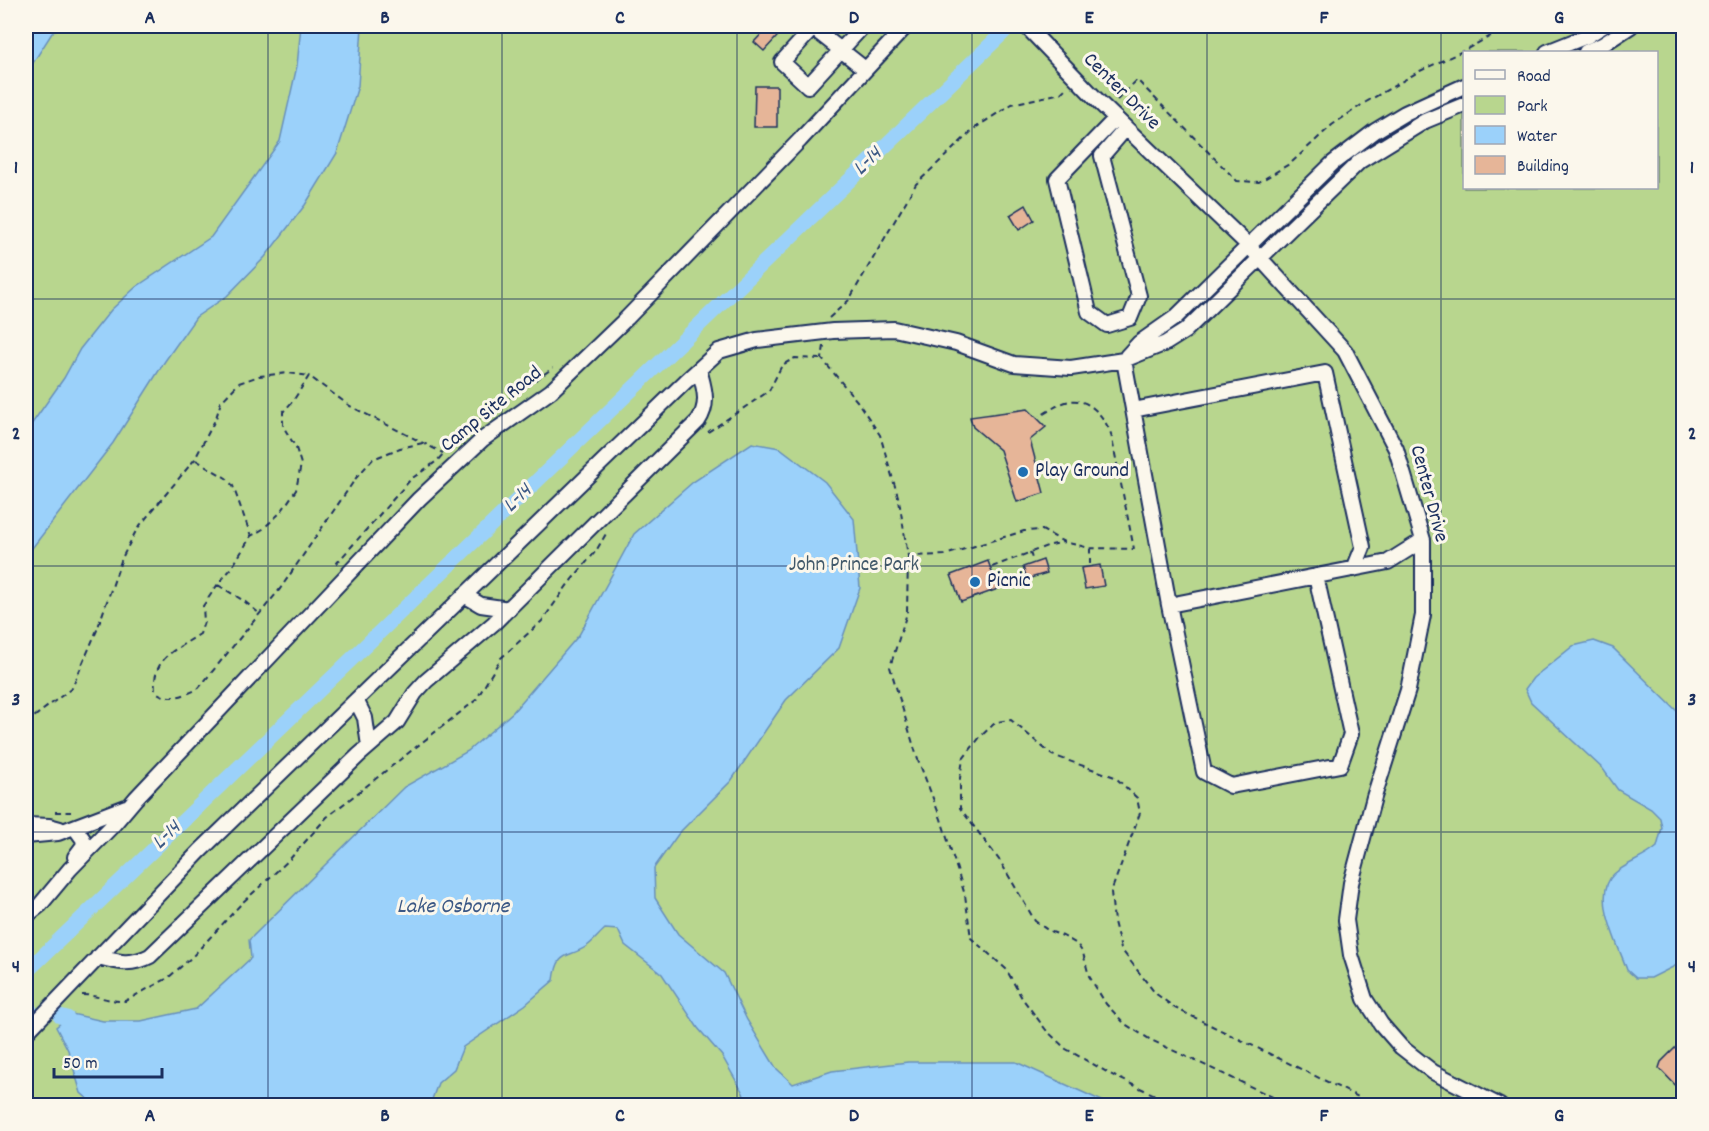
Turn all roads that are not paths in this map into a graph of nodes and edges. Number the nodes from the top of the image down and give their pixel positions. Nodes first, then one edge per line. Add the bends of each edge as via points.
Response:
1 (863, 26) edge
2 (906, 26) edge
3 (1026, 26) edge
4 (1603, 26) edge
5 (1631, 26) edge
6 (1550, 51) edge
7 (1588, 51) edge
8 (865, 69) junction
9 (1463, 86) edge
10 (1463, 105) edge
11 (1116, 119) junction
12 (1248, 245) junction
13 (1260, 258) junction
14 (1124, 360) junction
15 (699, 369) junction
16 (1133, 410) junction
17 (1423, 540) junction
18 (1354, 569) junction
19 (1316, 576) junction
20 (464, 595) junction
21 (1169, 606) junction
22 (509, 609) junction
23 (356, 699) junction
24 (369, 746) junction
25 (128, 806) junction
26 (26, 825) edge
27 (70, 829) junction
28 (26, 836) edge
29 (70, 869) junction
30 (26, 916) edge
31 (98, 957) junction
32 (26, 1033) edge
33 (1500, 1106) edge

1 - 8 street via 841,50
2 - 8 street, Camp Site Road
3 - 11 street, Center Drive
4 - 6 street
5 - 7 street
8 - 25 street, Camp Site Road via 702,241 551,392 483,439 419,499
9 - 12 street via 1405,113 1375,132 1333,163
10 - 13 street via 1425,121 1360,161
11 - 11 street via 1057,179 1089,312 1107,324 1130,318 1139,296 1102,156
11 - 12 street, Center Drive
12 - 13 street, Center Drive
12 - 14 street via 1176,317
13 - 14 street via 1185,331
13 - 17 street, Center Drive via 1345,351 1396,449
14 - 15 street via 1071,368 1014,364 894,328 747,343 719,351
14 - 16 street
15 - 20 street
15 - 22 street via 706,398 704,413 698,421
16 - 18 street via 1325,373 1362,547
16 - 21 street
17 - 18 street via 1388,562
17 - 33 street, Center Drive via 1423,615 1408,690 1351,883 1346,920 1349,943 1365,999 1401,1047 1432,1071
18 - 19 street
19 - 21 street
19 - 21 street via 1351,734 1340,765 1231,786 1204,772
20 - 22 street via 481,604
20 - 23 street
22 - 24 street via 426,681 397,722
23 - 24 street via 365,718
23 - 31 street
24 - 31 street via 155,952 135,963
25 - 27 street, Camp Site Road
25 - 29 street
26 - 27 street
27 - 28 street, Camp Site Road
27 - 29 street via 83,839 84,845 69,864
29 - 30 street
31 - 32 street

